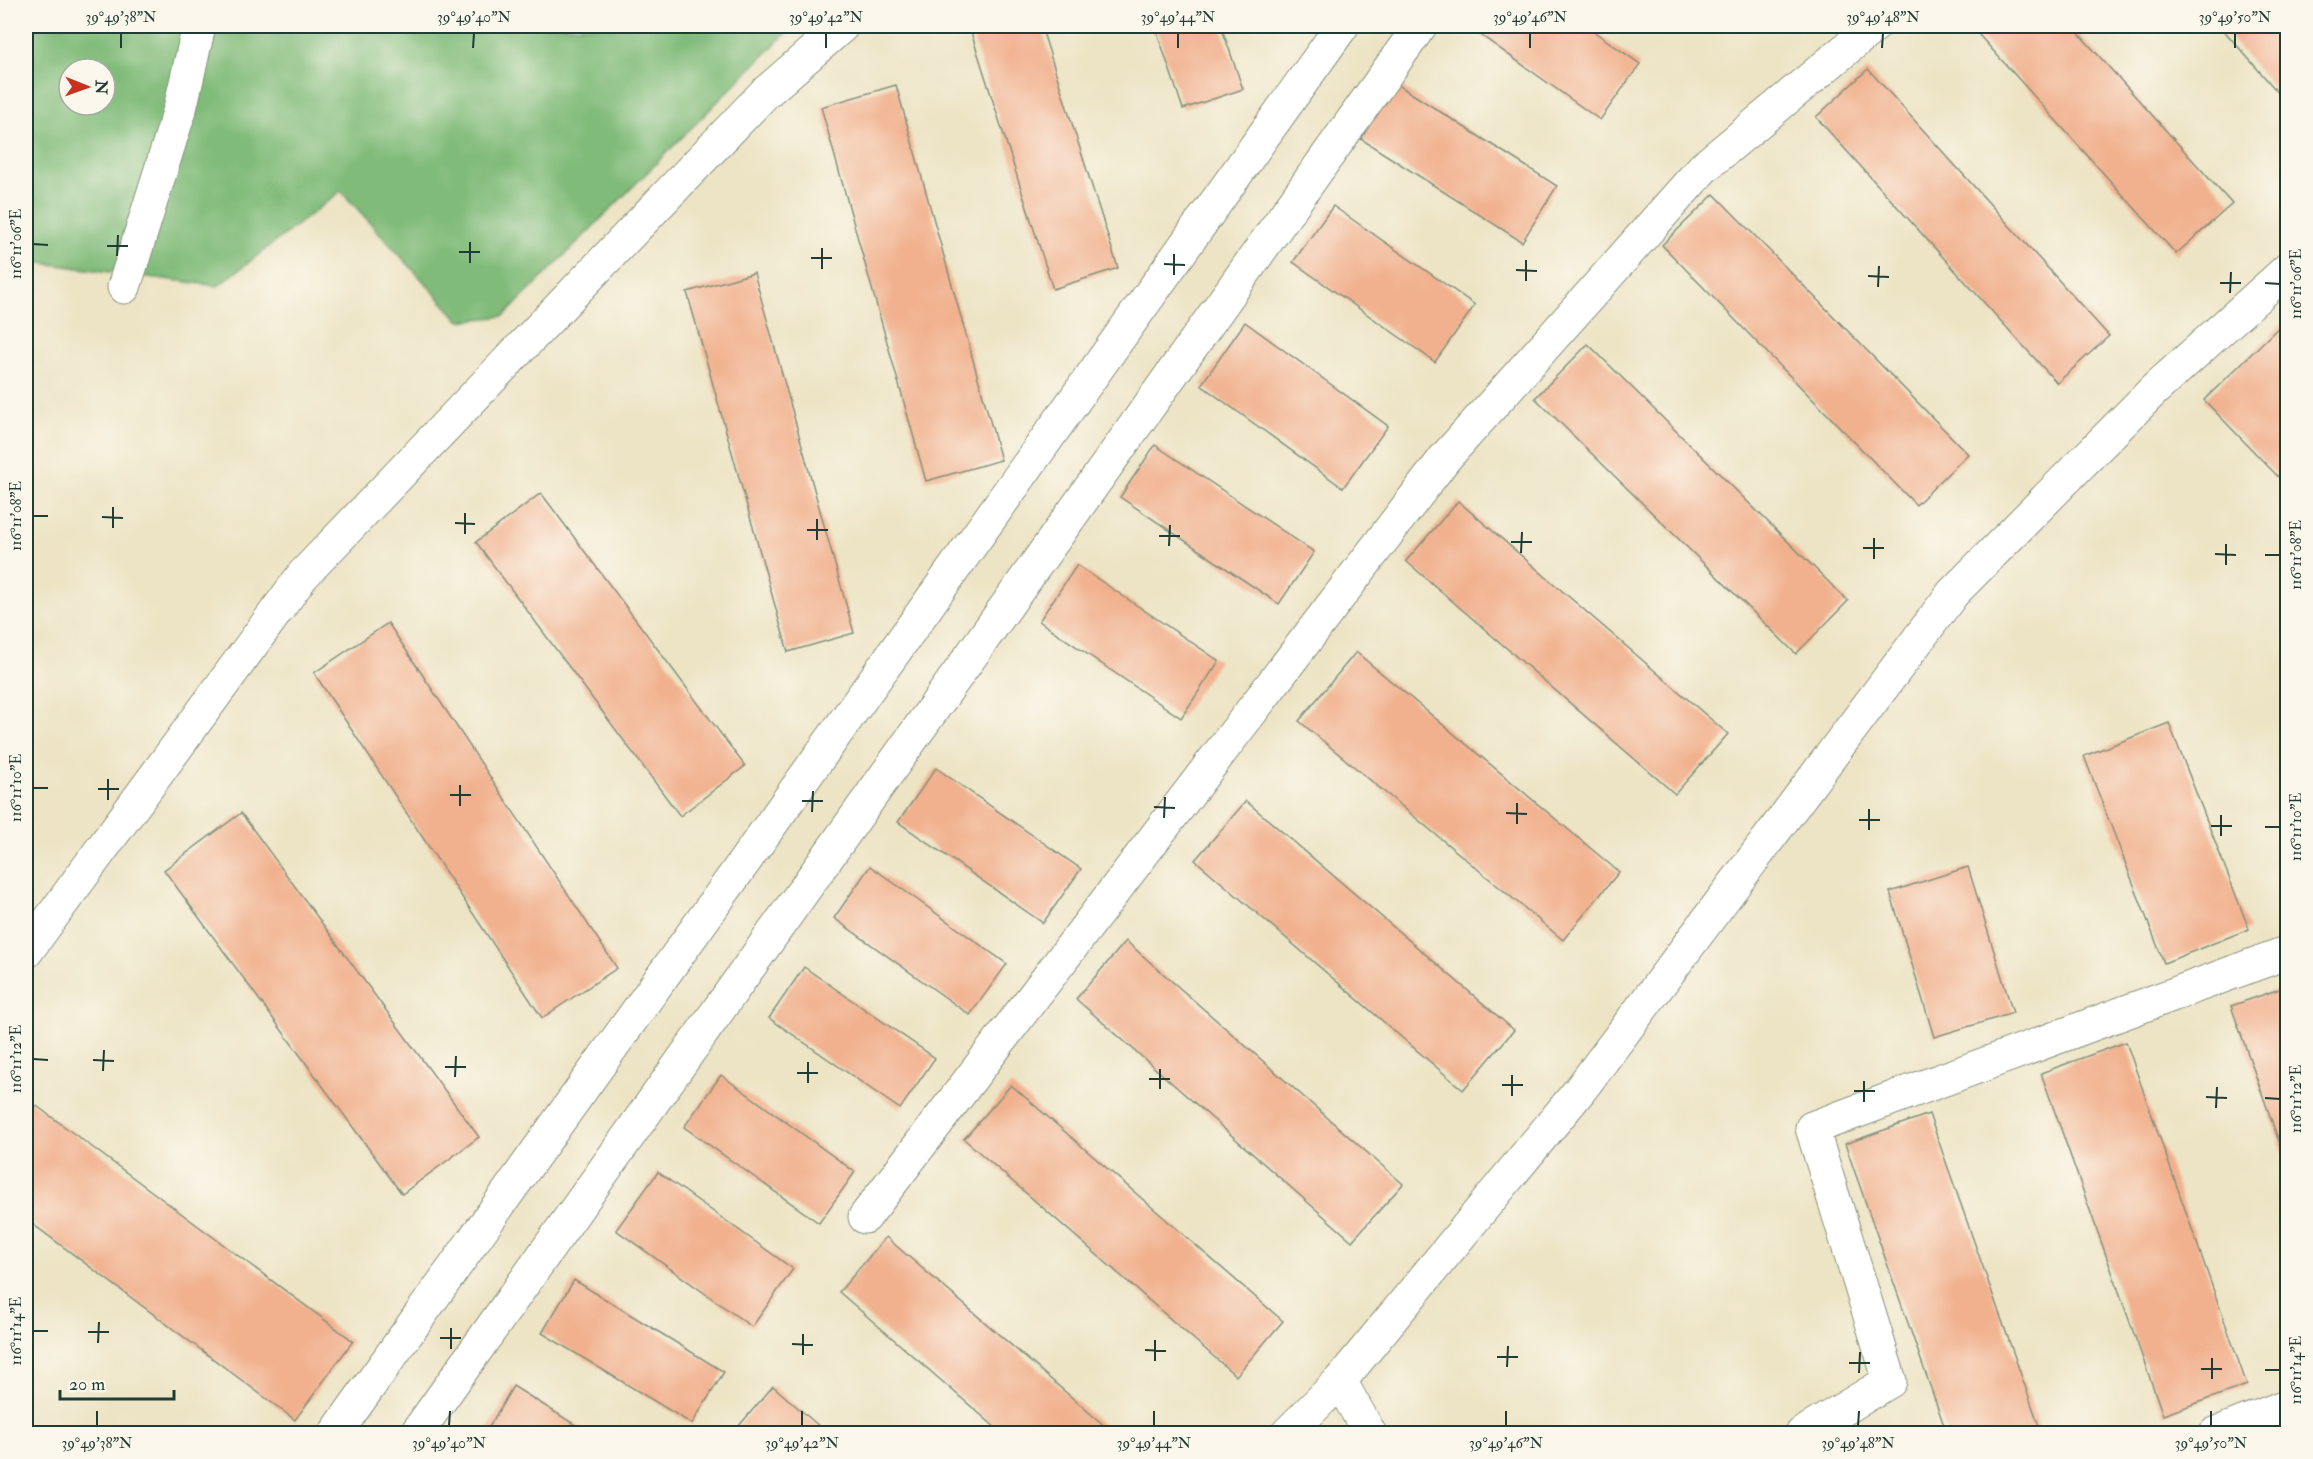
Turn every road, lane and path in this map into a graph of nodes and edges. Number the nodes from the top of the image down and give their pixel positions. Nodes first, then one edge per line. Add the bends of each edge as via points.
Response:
1 (199, 26) edge
2 (842, 26) edge
3 (1342, 26) edge
4 (1420, 26) edge
5 (1874, 26) edge
6 (2288, 269) edge
7 (124, 287) dead end
8 (26, 952) edge
9 (2288, 952) edge
10 (865, 1217) dead end
11 (1340, 1381) junction
12 (2288, 1405) edge
13 (335, 1434) edge
14 (416, 1434) edge
15 (1287, 1434) edge
16 (1370, 1434) edge
17 (1802, 1434) edge
18 (2214, 1434) edge

1 - 7 street via 180,109
2 - 8 street via 764,94 303,575
3 - 13 street
4 - 14 street
5 - 10 street via 1703,168 1445,458
6 - 11 street via 2154,390 1953,593 1580,1090
9 - 17 street via 1812,1128 1890,1381
11 - 15 street
11 - 16 street
12 - 18 street

